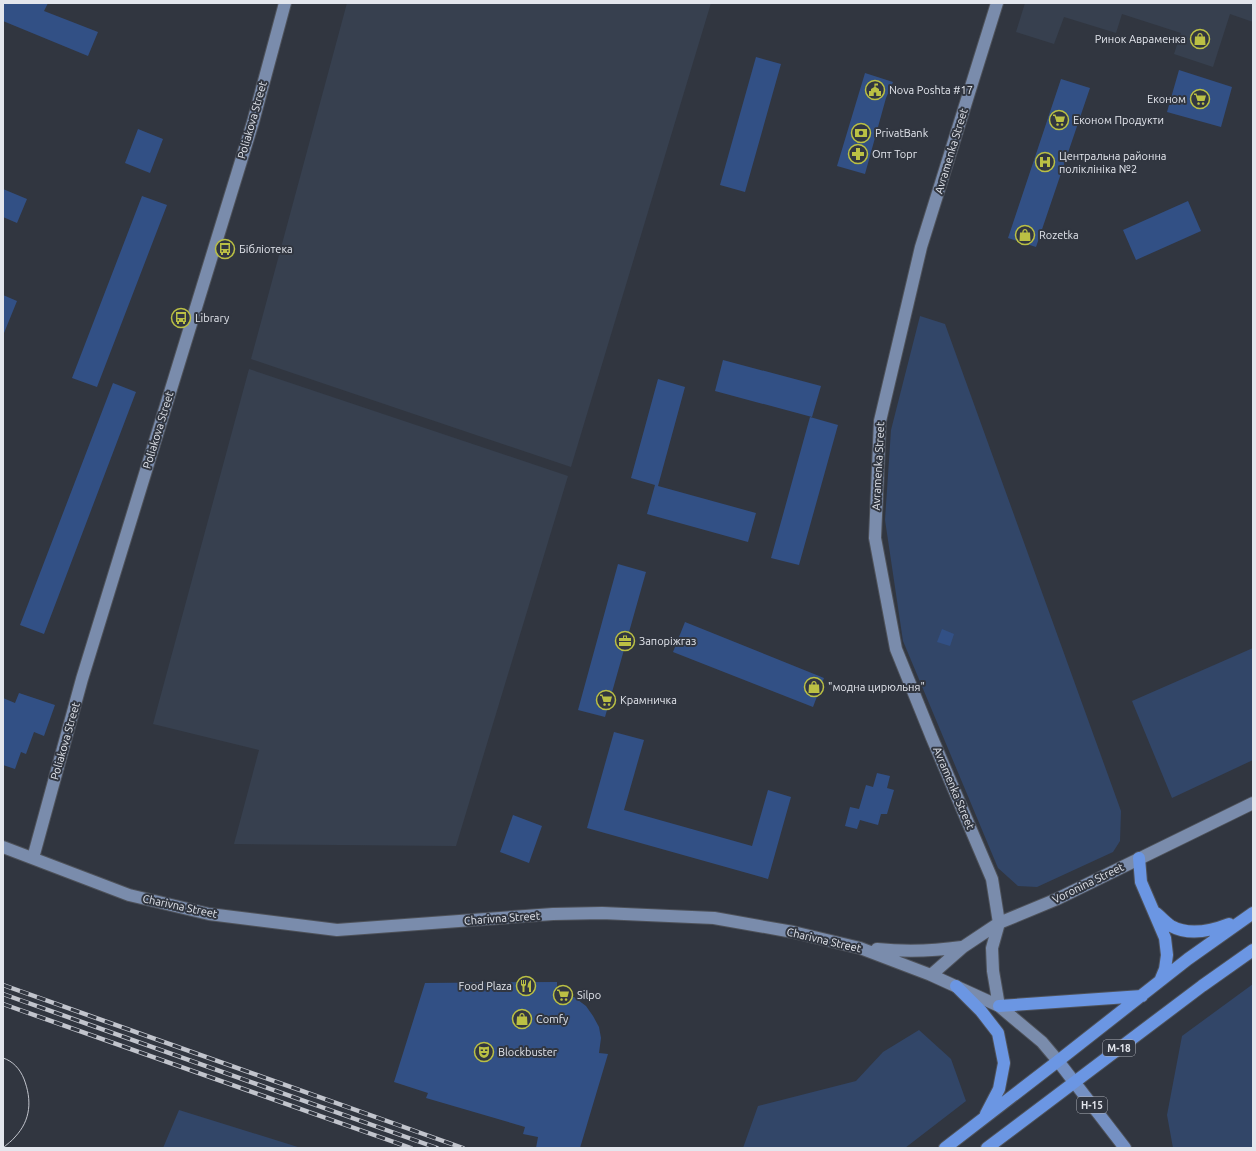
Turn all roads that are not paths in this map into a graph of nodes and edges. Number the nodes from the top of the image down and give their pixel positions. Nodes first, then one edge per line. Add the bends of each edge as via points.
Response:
1 (285, 3) edge
2 (997, 3) edge
3 (1253, 804) edge
4 (3, 846) edge
5 (33, 858) junction
6 (1139, 858) junction
7 (1152, 910) junction
8 (1250, 915) edge
9 (999, 923) junction
10 (963, 946) junction
11 (860, 948) junction
12 (1253, 950) edge
13 (931, 975) junction
14 (1159, 982) junction
15 (956, 986) junction
16 (1142, 996) junction
17 (999, 1006) junction
18 (1058, 1061) junction
19 (1074, 1082) junction
20 (985, 1117) junction
21 (945, 1148) edge
22 (987, 1148) edge
23 (1125, 1148) edge

1 - 5 main road, Poliakova Street via 252,122 82,679
2 - 9 main road, Avramenka Street via 920,247 880,421 874,538 896,649 992,879
3 - 6 main road, Voronina Street
4 - 5 main road, Charivna Street
5 - 11 main road, Charivna Street via 129,895 209,914 337,930 553,914 602,914 714,918 793,932
6 - 7 highway via 1141,882
6 - 9 main road, Voronina Street via 1057,899
7 - 8 highway via 1170,926 1193,932 1214,930
7 - 14 highway via 1165,938 1167,956
8 - 14 highway, М-18
9 - 10 main road, Voronina Street
9 - 17 main road via 992,948
10 - 11 main road via 909,951
10 - 13 main road, Voronina Street
11 - 13 main road, Charivna Street
12 - 19 highway, М-18
13 - 15 main road, Charivna Street
14 - 16 highway, М-18
15 - 17 main road, Charivna Street
15 - 20 highway via 981,1011 998,1034 1004,1063 999,1089
16 - 17 highway
16 - 18 highway, М-18
17 - 18 main road, Charivna Street via 1042,1042
18 - 19 main road, Н-15
18 - 20 highway, М-18
19 - 22 highway, М-18
19 - 23 main road, Н-15
20 - 21 highway, М-18

